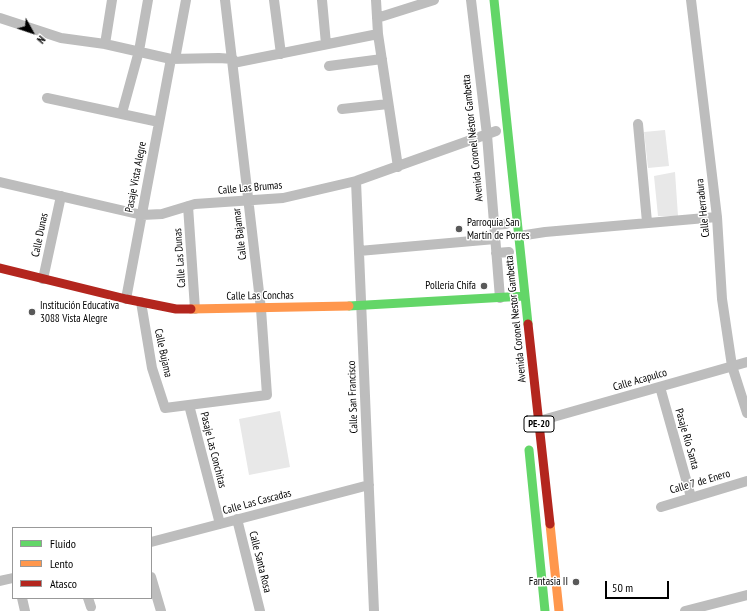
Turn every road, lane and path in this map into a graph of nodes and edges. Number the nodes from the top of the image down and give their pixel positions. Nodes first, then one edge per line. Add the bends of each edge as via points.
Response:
1 (112, 0) edge
2 (148, 0) edge
3 (186, 0) edge
4 (225, 0) edge
5 (274, 0) edge
6 (322, 0) edge
7 (376, 0) edge
8 (434, 0) edge
9 (471, 0) edge
10 (494, 0) edge
11 (691, 0) edge
12 (0, 18) edge
13 (377, 18) junction
14 (378, 34) junction
15 (104, 44) junction
16 (326, 44) junction
17 (139, 51) junction
18 (281, 54) junction
19 (173, 59) junction
20 (382, 59) junction
21 (233, 61) junction
22 (329, 66) dead end
23 (47, 98) dead end
24 (388, 104) junction
25 (342, 109) dead end
26 (122, 113) junction
27 (159, 122) junction
28 (638, 124) dead end
29 (496, 131) dead end
30 (486, 135) junction
31 (398, 167) junction
32 (356, 181) junction
33 (0, 182) edge
34 (61, 196) junction
35 (248, 201) junction
36 (188, 206) junction
37 (142, 215) junction
38 (717, 217) junction
39 (647, 222) junction
40 (506, 223) dead end
41 (494, 224) junction
42 (519, 236) junction
43 (495, 239) junction
44 (359, 251) junction
45 (509, 252) dead end
46 (496, 253) junction
47 (0, 268) edge
48 (43, 279) junction
49 (513, 293) junction
50 (525, 296) junction
51 (500, 298) junction
52 (126, 299) junction
53 (141, 302) junction
54 (361, 306) junction
55 (514, 308) dead end
56 (196, 309) junction
57 (261, 309) junction
58 (747, 362) edge
59 (732, 366) junction
60 (660, 387) junction
61 (189, 405) junction
62 (747, 413) edge
63 (539, 421) junction
64 (528, 443) dead end
65 (747, 481) edge
66 (369, 485) junction
67 (691, 497) junction
68 (661, 507) dead end
69 (237, 519) junction
70 (220, 524) junction
71 (152, 542) edge
72 (12, 578) edge
73 (152, 580) edge
74 (0, 581) edge
75 (747, 595) edge
76 (22, 599) edge
77 (25, 611) edge
78 (161, 611) edge
79 (260, 611) edge
80 (374, 611) edge
81 (545, 611) edge
82 (559, 611) edge
83 (685, 611) edge

1 - 15 street
2 - 17 street
3 - 19 street, Pasaje Vista Alegre
4 - 21 street, Calle Bajamar
5 - 18 street
6 - 16 street
7 - 13 street
8 - 13 street
9 - 30 street, Avenida Coronel Néstor Gambetta
10 - 42 main road, Avenida Coronel Nestor Gambetta / PE-20
11 - 38 street, Calle Herradura
12 - 15 street via 61,38
13 - 14 street
14 - 16 street
14 - 20 street
15 - 17 street
16 - 18 street
17 - 19 street
17 - 26 street
18 - 21 street
19 - 21 street via 219,58
19 - 27 street, Pasaje Vista Alegre
20 - 22 street
20 - 24 street
21 - 35 street, Calle Bajamar
23 - 26 street
24 - 25 street
24 - 31 street
26 - 27 street
27 - 37 street, Pasaje Vista Alegre
28 - 39 street
29 - 30 street, Calle Las Brumas
30 - 31 street, Calle Las Brumas
30 - 41 street, Avenida Coronel Néstor Gambetta
31 - 32 street, Calle Las Brumas
32 - 35 street, Calle Las Brumas via 283,198
32 - 44 street, Calle San Francisco
33 - 34 street, Calle Las Brumas
34 - 37 street, Calle Las Brumas
34 - 48 street, Calle Dunas
35 - 36 street, Calle Las Brumas
35 - 57 street, Calle Bajamar
36 - 37 street, Calle Las Brumas via 162,214
36 - 56 street, Calle Las Dunas
37 - 52 street, Pasaje Vista Alegre
38 - 39 street
38 - 59 street, Calle Herradura via 722,299
39 - 42 street
40 - 41 street
41 - 43 street, Avenida Coronel Néstor Gambetta
42 - 50 main road, Avenida Coronel Nestor Gambetta / PE-20
43 - 44 street
43 - 46 street, Avenida Coronel Néstor Gambetta
44 - 54 street, Calle San Francisco
45 - 46 street
46 - 51 street, Avenida Coronel Néstor Gambetta
47 - 48 main road, Calle Las Conchas
48 - 52 main road, Calle Las Conchas
49 - 50 main road, Calle Las Conchas
49 - 51 main road, Calle Las Conchas
49 - 55 main road, Avenida Coronel Nestor Gambetta
50 - 63 main road, Avenida Coronel Nestor Gambetta / PE-20
51 - 54 main road, Calle Las Conchas
52 - 53 main road, Calle Las Conchas
53 - 56 main road, Calle Las Conchas via 176,309
53 - 61 street, Calle Bujama via 152,368 165,408
54 - 57 main road, Calle Las Conchas
54 - 66 street, Calle San Francisco
56 - 57 main road, Calle Las Conchas
57 - 61 street, Calle Bajamar via 266,395
58 - 59 street, Calle Acapulco
59 - 60 street, Calle Acapulco
59 - 62 street, Calle Herradura
60 - 63 street, Calle Acapulco
60 - 67 street, Pasaje Río Santa
61 - 70 street, Pasaje Las Conchitas
63 - 82 main road, Avenida Coronel Nestor Gambetta / PE-20
64 - 81 main road, PE-20
65 - 67 street, Calle 7 de Enero
66 - 69 street, Calle Las Cascadas
66 - 80 street, Calle San Francisco
67 - 68 street, Calle 7 de Enero
69 - 70 street, Calle Las Cascadas
69 - 79 street, Calle Santa Rosa
70 - 71 street, Calle Las Cascadas
72 - 74 street
73 - 78 street
75 - 83 street
76 - 77 street

